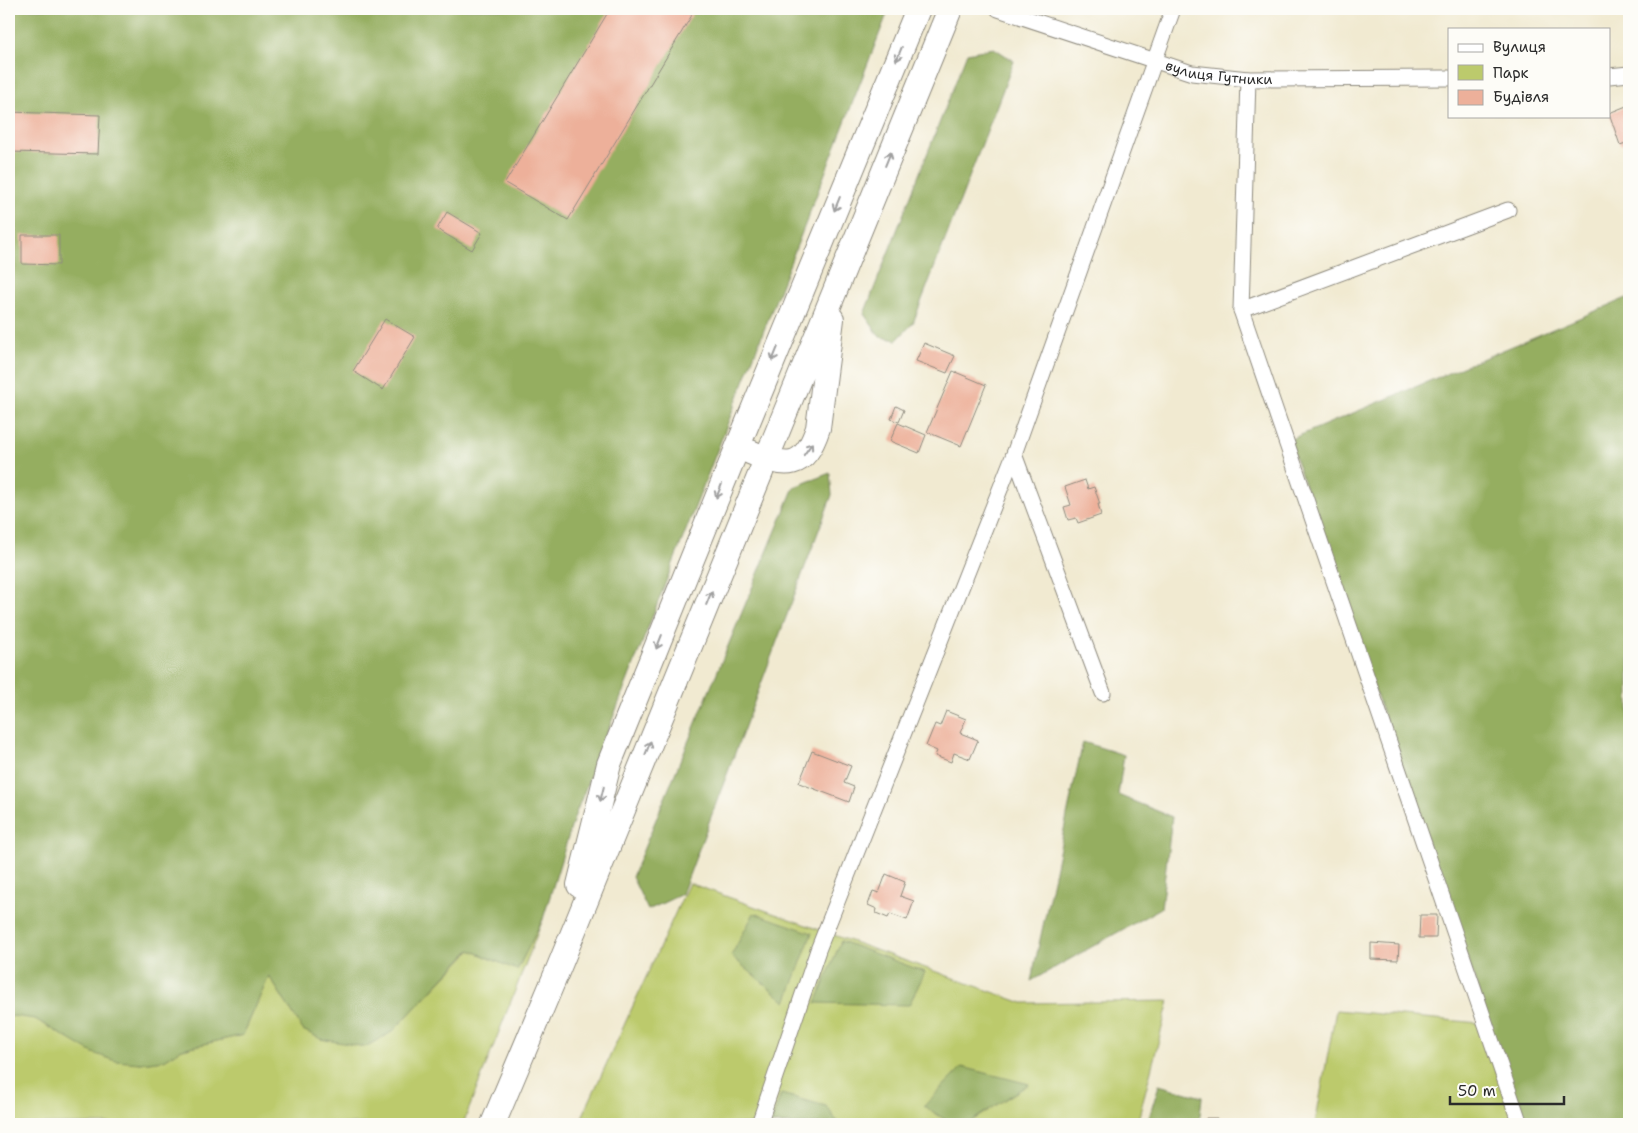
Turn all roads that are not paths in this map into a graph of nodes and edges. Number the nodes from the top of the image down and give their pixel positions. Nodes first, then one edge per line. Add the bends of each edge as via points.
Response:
1 (918, 9) edge
2 (950, 9) edge
3 (998, 9) edge
4 (1173, 9) edge
5 (1156, 61) junction
6 (1629, 74) edge
7 (1610, 76) edge
8 (1448, 78) edge
9 (1248, 79) junction
10 (1508, 210) dead end
11 (837, 285) junction
12 (1240, 310) junction
13 (738, 446) junction
14 (1014, 454) junction
15 (765, 459) junction
16 (1103, 692) dead end
17 (557, 972) junction
18 (493, 1124) edge
19 (759, 1124) edge
20 (1520, 1124) edge

1 -> 13 highway
11 -> 2 highway
3 - 5 street, вулиця Гутники
4 - 5 street
5 - 9 street, вулиця Гутники via 1192,73
5 - 14 street
6 - 7 street
8 - 9 street, вулиця Гутники
9 - 12 street
10 - 12 street
11 - 15 highway
15 -> 11 highway via 783,463 797,461 813,443 818,428
12 - 20 street
13 - 15 highway
13 -> 17 highway via 609,764
14 - 16 street
14 - 19 street via 818,950
17 -> 15 highway
17 - 18 highway

